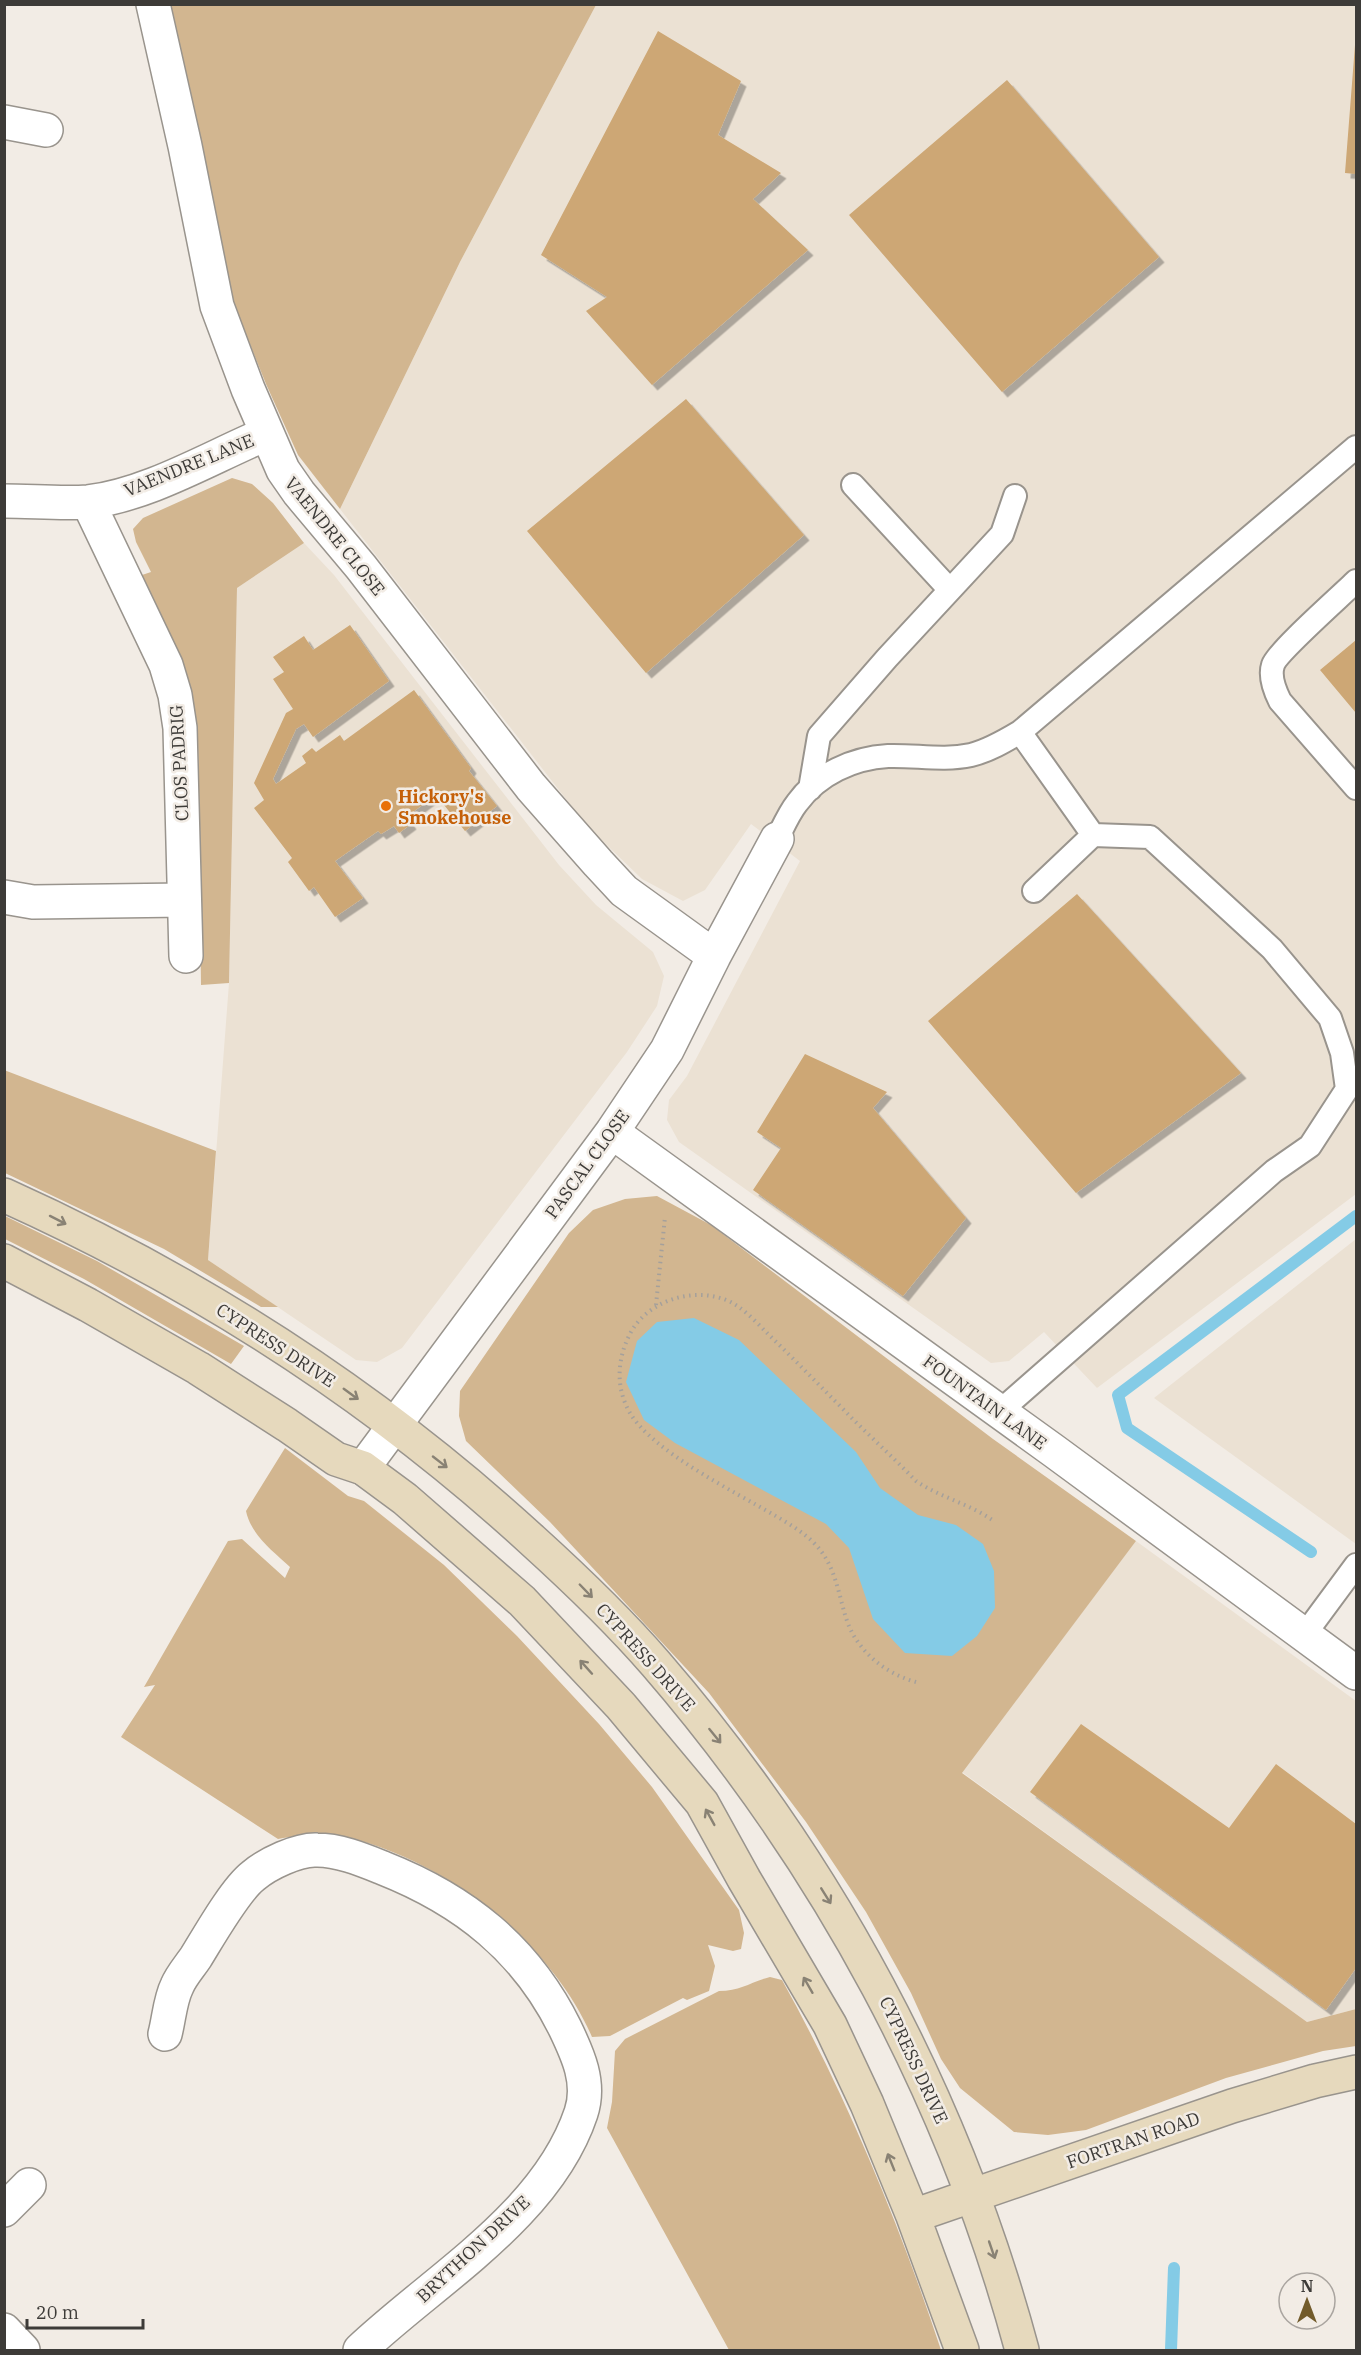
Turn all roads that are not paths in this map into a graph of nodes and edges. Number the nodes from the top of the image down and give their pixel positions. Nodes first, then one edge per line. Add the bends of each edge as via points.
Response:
1 (153, 4) edge
2 (4, 122) edge
3 (46, 129) dead end
4 (266, 434) junction
5 (1356, 447) edge
6 (853, 485) dead end
7 (1015, 496) dead end
8 (4, 501) edge
9 (88, 502) junction
10 (1356, 581) edge
11 (950, 590) junction
12 (1020, 732) junction
13 (1356, 788) edge
14 (810, 789) junction
15 (1093, 835) junction
16 (777, 839) joint
17 (1034, 891) dead end
18 (4, 897) edge
19 (184, 900) junction
20 (186, 956) dead end
21 (714, 956) junction
22 (612, 1132) junction
23 (4, 1195) edge
24 (4, 1261) edge
25 (999, 1412) junction
26 (394, 1425) junction
27 (363, 1468) junction
28 (1356, 1565) edge
29 (1305, 1635) junction
30 (1356, 1673) edge
31 (165, 2034) dead end
32 (1356, 2072) edge
33 (29, 2185) dead end
34 (973, 2194) junction
35 (4, 2210) edge
36 (913, 2216) junction
37 (4, 2330) edge
38 (23, 2350) edge
39 (360, 2350) edge
40 (962, 2350) edge
41 (1022, 2350) edge

1 - 4 street, VAENDRE CLOSE via 217,306
2 - 3 street
4 - 9 street, VAENDRE LANE via 149,486
4 - 21 street, VAENDRE CLOSE via 299,493 531,787 624,891
5 - 12 lane
6 - 11 lane
7 - 11 lane via 1002,534
8 - 9 street, VAENDRE LANE
9 - 19 street, CLOS PADRIG via 166,664 175,695 180,728
10 - 13 lane via 1273,664 1273,684 1280,701
11 - 14 lane via 819,736
12 - 14 lane via 972,755 887,756 851,763 827,774
12 - 15 lane
14 - 16 lane via 797,802
15 - 17 lane
15 - 25 lane via 1150,837 1272,949 1330,1018 1342,1053 1347,1089 1310,1146 1274,1171
16 - 21 street, PASCAL CLOSE
18 - 19 street via 33,902
19 - 20 street, CLOS PADRIG
21 - 22 street, PASCAL CLOSE via 667,1050
22 - 25 street, FOUNTAIN LANE
22 - 26 street, PASCAL CLOSE
23 -> 26 street, CYPRESS DRIVE via 138,1261 235,1316
24 - 27 street via 198,1368 336,1459
25 - 29 street, FOUNTAIN LANE
26 - 27 street, PASCAL CLOSE
26 -> 34 street, CYPRESS DRIVE via 483,1495 577,1581 655,1662 719,1740 797,1849 885,1996
36 -> 27 street via 830,2025 702,1803 621,1706 522,1601 405,1499
28 - 29 lane
29 - 30 street, FOUNTAIN LANE
31 - 39 street, BRYTHON DRIVE via 176,1986 252,1876 282,1858 316,1849 366,1861 432,1889 465,1910 497,1935 555,2008 579,2056 585,2086 582,2110 571,2139 525,2204
32 - 34 street, FORTRAN ROAD via 1232,2106
33 - 35 street
34 - 36 street, FORTRAN ROAD
34 -> 41 street, CYPRESS DRIVE
36 - 40 street
37 - 38 street

